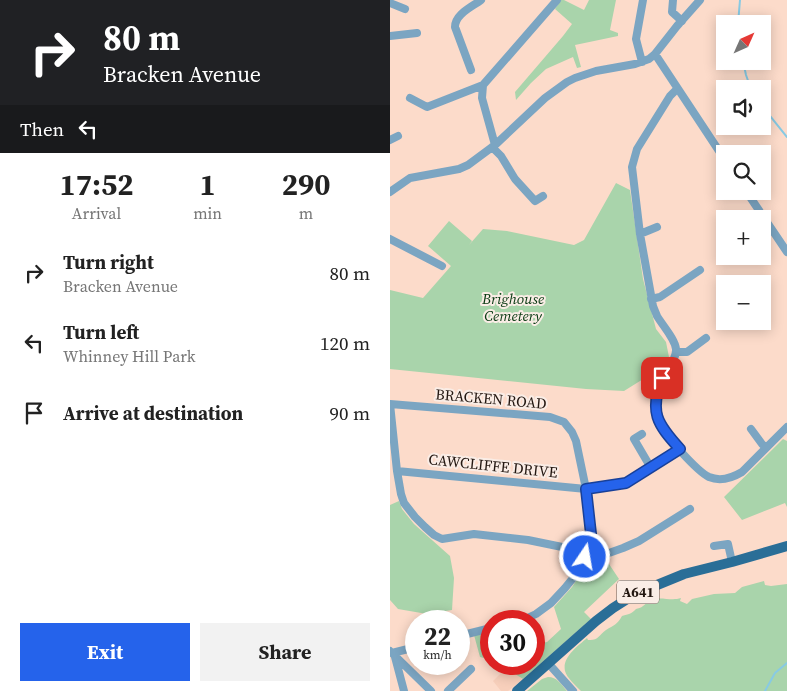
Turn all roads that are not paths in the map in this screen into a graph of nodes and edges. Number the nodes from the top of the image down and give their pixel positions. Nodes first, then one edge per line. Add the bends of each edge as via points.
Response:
1 (481, 0) edge
2 (643, 0) edge
3 (673, 0) edge
4 (700, 0) edge
5 (555, 1) edge
6 (390, 3) edge
7 (402, 10) dead end
8 (682, 21) junction
9 (417, 33) dead end
10 (390, 36) edge
11 (655, 54) junction
12 (642, 62) junction
13 (471, 70) dead end
14 (484, 85) junction
15 (677, 89) junction
16 (410, 98) dead end
17 (398, 136) dead end
18 (390, 140) edge
19 (494, 146) junction
20 (716, 147) edge
21 (390, 192) edge
22 (543, 196) dead end
23 (752, 200) edge
24 (657, 228) dead end
25 (640, 234) junction
26 (390, 239) edge
27 (787, 252) edge
28 (442, 266) dead end
29 (700, 270) dead end
30 (651, 298) junction
31 (706, 338) dead end
32 (677, 352) junction
33 (390, 404) edge
34 (787, 427) edge
35 (752, 428) dead end
36 (642, 434) dead end
37 (766, 448) junction
38 (680, 449) junction
39 (651, 468) junction
40 (397, 471) junction
41 (586, 489) junction
42 (690, 509) dead end
43 (714, 546) dead end
44 (787, 546) edge
45 (585, 557) junction
46 (732, 562) junction
47 (541, 610) edge
48 (405, 650) edge
49 (392, 653) edge
50 (548, 663) junction
51 (471, 669) dead end
52 (404, 691) edge
53 (431, 691) edge
54 (448, 691) edge
55 (517, 691) edge
56 (573, 691) edge

1 - 13 street via 458,17 455,23
2 - 12 street via 636,40
3 - 8 street via 672,12
4 - 8 street
5 - 14 street
6 - 7 street
8 - 11 street
9 - 10 street
11 - 12 street
11 - 15 street
12 - 19 street via 580,75 567,82
14 - 16 street via 427,107
14 - 19 street via 482,98
15 - 20 street
15 - 25 street via 637,149 632,167
17 - 18 street
19 - 21 street via 468,165 410,178
19 - 22 street via 515,179 535,201
23 - 27 street
24 - 25 street
25 - 30 street
26 - 28 street
29 - 30 street via 660,297
30 - 32 street
31 - 32 street via 693,352
32 - 38 street via 662,378 656,410 664,431
33 - 40 street
33 - 41 street, BRACKEN ROAD via 550,417 564,422 576,441
34 - 37 street
35 - 37 street
36 - 39 street via 634,439
37 - 38 street via 742,472 726,479 709,477
38 - 39 street, CAWCLIFFE DRIVE
39 - 41 street, CAWCLIFFE DRIVE via 626,483
40 - 41 street, CAWCLIFFE DRIVE
40 - 45 street via 404,503 434,535 442,539 474,534 528,540 567,548
41 - 45 street, BRACKEN ROAD via 591,534
42 - 45 street via 639,541 592,559
43 - 46 street via 728,544
44 - 46 main road, A641
45 - 47 street, BRACKEN ROAD via 565,588
46 - 50 main road, A641 via 684,574 635,594 596,621
48 - 49 street
49 - 52 street
49 - 53 street
50 - 55 main road, A641
50 - 56 street
51 - 54 street

